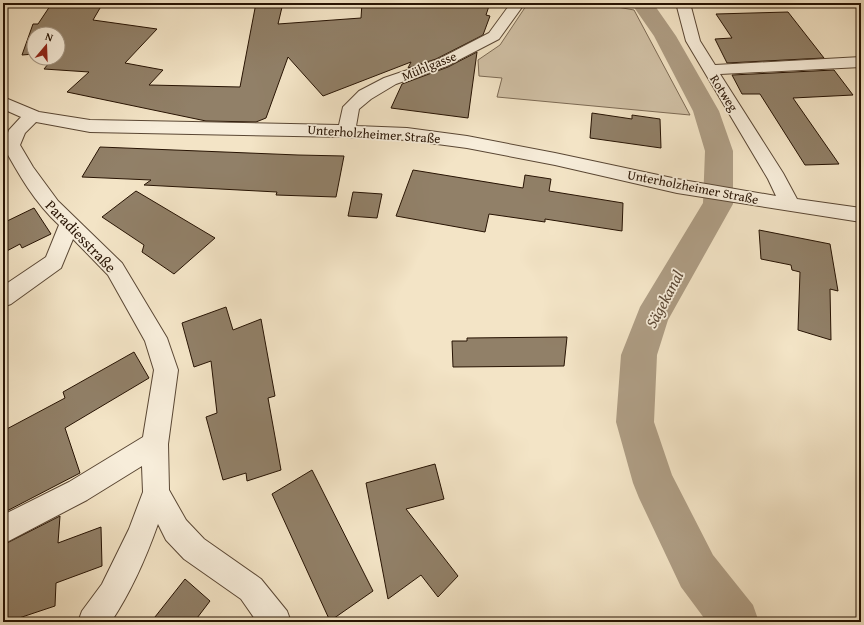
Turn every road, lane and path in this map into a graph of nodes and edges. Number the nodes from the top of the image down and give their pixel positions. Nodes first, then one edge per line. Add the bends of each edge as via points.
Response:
1 (518, 3) edge
2 (683, 3) edge
3 (861, 62) edge
4 (710, 70) junction
5 (3, 102) edge
6 (33, 115) junction
7 (347, 131) junction
8 (7, 148) edge
9 (790, 205) junction
10 (861, 214) edge
11 (70, 223) junction
12 (3, 298) edge
13 (155, 444) junction
14 (156, 492) junction
15 (3, 530) edge
16 (93, 622) edge
17 (276, 622) edge

1 - 7 street, Mühlgasse via 494,36 442,63 390,81 365,95 351,106
2 - 4 street via 693,41
3 - 4 street, Rotweg
4 - 9 street, Rotweg via 777,178
5 - 6 street, Unterholzheimer Straße
6 - 7 street, Unterholzheimer Straße via 90,126
6 - 8 street, Paradiesstraße via 18,130
7 - 9 street, Unterholzheimer Straße via 407,134 467,142 677,186
8 - 11 street, Paradiesstraße via 46,201
9 - 10 street, Unterholzheimer Straße
11 - 12 street via 54,262
11 - 13 street, Paradiesstraße via 115,269 156,338 166,370
13 - 14 street, Paradiesstraße
13 - 15 street via 78,491
14 - 16 street, Paradiesstraße via 140,536 115,587
14 - 17 street, Paradiesstraße via 176,530 194,549 251,589

